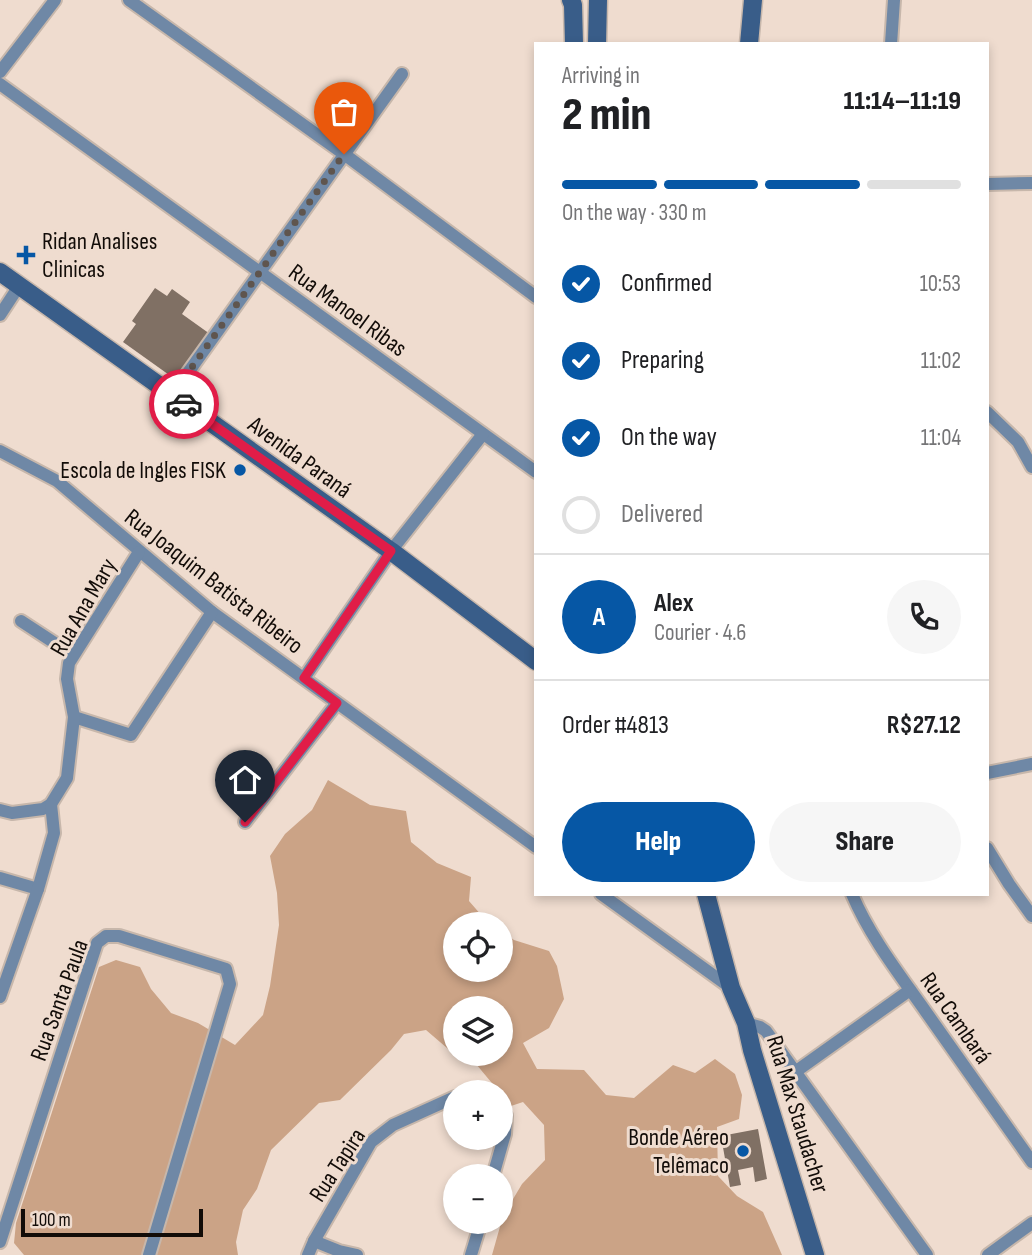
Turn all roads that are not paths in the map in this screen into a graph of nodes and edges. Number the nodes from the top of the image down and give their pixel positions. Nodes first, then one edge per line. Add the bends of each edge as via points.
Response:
1 (55, 0) edge
2 (129, 0) edge
3 (598, 0) edge
4 (753, 0) edge
5 (894, 0) edge
6 (573, 2) edge
7 (574, 42) edge
8 (597, 42) edge
9 (749, 42) edge
10 (891, 42) edge
11 (0, 72) edge
12 (402, 74) dead end
13 (0, 85) edge
14 (344, 154) junction
15 (1032, 183) edge
16 (989, 184) edge
17 (0, 272) edge
18 (260, 272) junction
19 (19, 286) junction
20 (534, 296) edge
21 (0, 315) edge
22 (172, 395) junction
23 (989, 414) edge
24 (483, 434) junction
25 (0, 451) edge
26 (1032, 467) edge
27 (534, 471) edge
28 (391, 551) junction
29 (139, 552) junction
30 (212, 612) junction
31 (21, 621) dead end
32 (73, 655) junction
33 (534, 659) edge
34 (304, 678) junction
35 (337, 703) junction
36 (74, 717) junction
37 (1032, 764) edge
38 (989, 774) edge
39 (47, 807) junction
40 (0, 810) edge
41 (245, 822) dead end
42 (534, 846) edge
43 (989, 851) edge
44 (0, 878) edge
45 (38, 889) junction
46 (604, 896) edge
47 (707, 896) edge
48 (853, 896) edge
49 (1032, 916) edge
50 (731, 988) junction
51 (910, 990) junction
52 (0, 998) edge
53 (746, 1023) junction
54 (796, 1072) junction
55 (443, 1102) edge
56 (1032, 1162) edge
57 (1032, 1223) edge
58 (477, 1234) edge
59 (314, 1241) junction
60 (0, 1242) edge
61 (149, 1255) edge
62 (308, 1255) edge
63 (357, 1255) edge
64 (471, 1255) edge
65 (815, 1255) edge
66 (927, 1255) edge
67 (988, 1255) edge

1 - 11 street
2 - 14 street
3 - 8 main road
4 - 9 main road
5 - 10 street
6 - 7 main road
12 - 14 street
13 - 18 street, Rua Manoel Ribas
14 - 18 street
14 - 20 street
15 - 16 street
17 - 19 main road, Avenida Paraná
18 - 22 street
18 - 24 street, Rua Manoel Ribas
19 - 21 street
19 - 22 main road, Avenida Paraná
22 - 28 main road, Avenida Paraná
23 - 26 street via 1018,442
24 - 27 street, Rua Manoel Ribas
24 - 28 street
25 - 29 street, Rua Joaquim Batista Ribeiro via 57,481
28 - 33 main road, Avenida Paraná
28 - 34 street
29 - 30 street, Rua Joaquim Batista Ribeiro
29 - 32 street, Rua Ana Mary
30 - 34 street, Rua Joaquim Batista Ribeiro
30 - 36 street via 131,735
31 - 32 street
32 - 36 street, Rua Ana Mary via 67,679
34 - 35 street, Rua Joaquim Batista Ribeiro
35 - 41 street
35 - 42 street, Rua Joaquim Batista Ribeiro
36 - 39 street, Rua Ana Mary via 67,778
37 - 38 street
39 - 40 street via 12,813
39 - 45 street via 54,833
43 - 49 street
44 - 45 street
45 - 52 street
46 - 50 street
47 - 50 main road, Rua Max Staudacher
48 - 51 street, Rua Cambará
50 - 53 main road, Rua Max Staudacher
51 - 54 street
51 - 56 street, Rua Cambará
53 - 54 street via 766,1031
53 - 65 main road, Rua Max Staudacher
54 - 66 street
55 - 59 street, Rua Tapira via 393,1125 372,1142
57 - 67 street
58 - 64 street
59 - 62 street, Rua Tapira
59 - 63 street
60 - 61 street, Rua Santa Paula via 97,943 106,936 119,936 226,969 230,984

